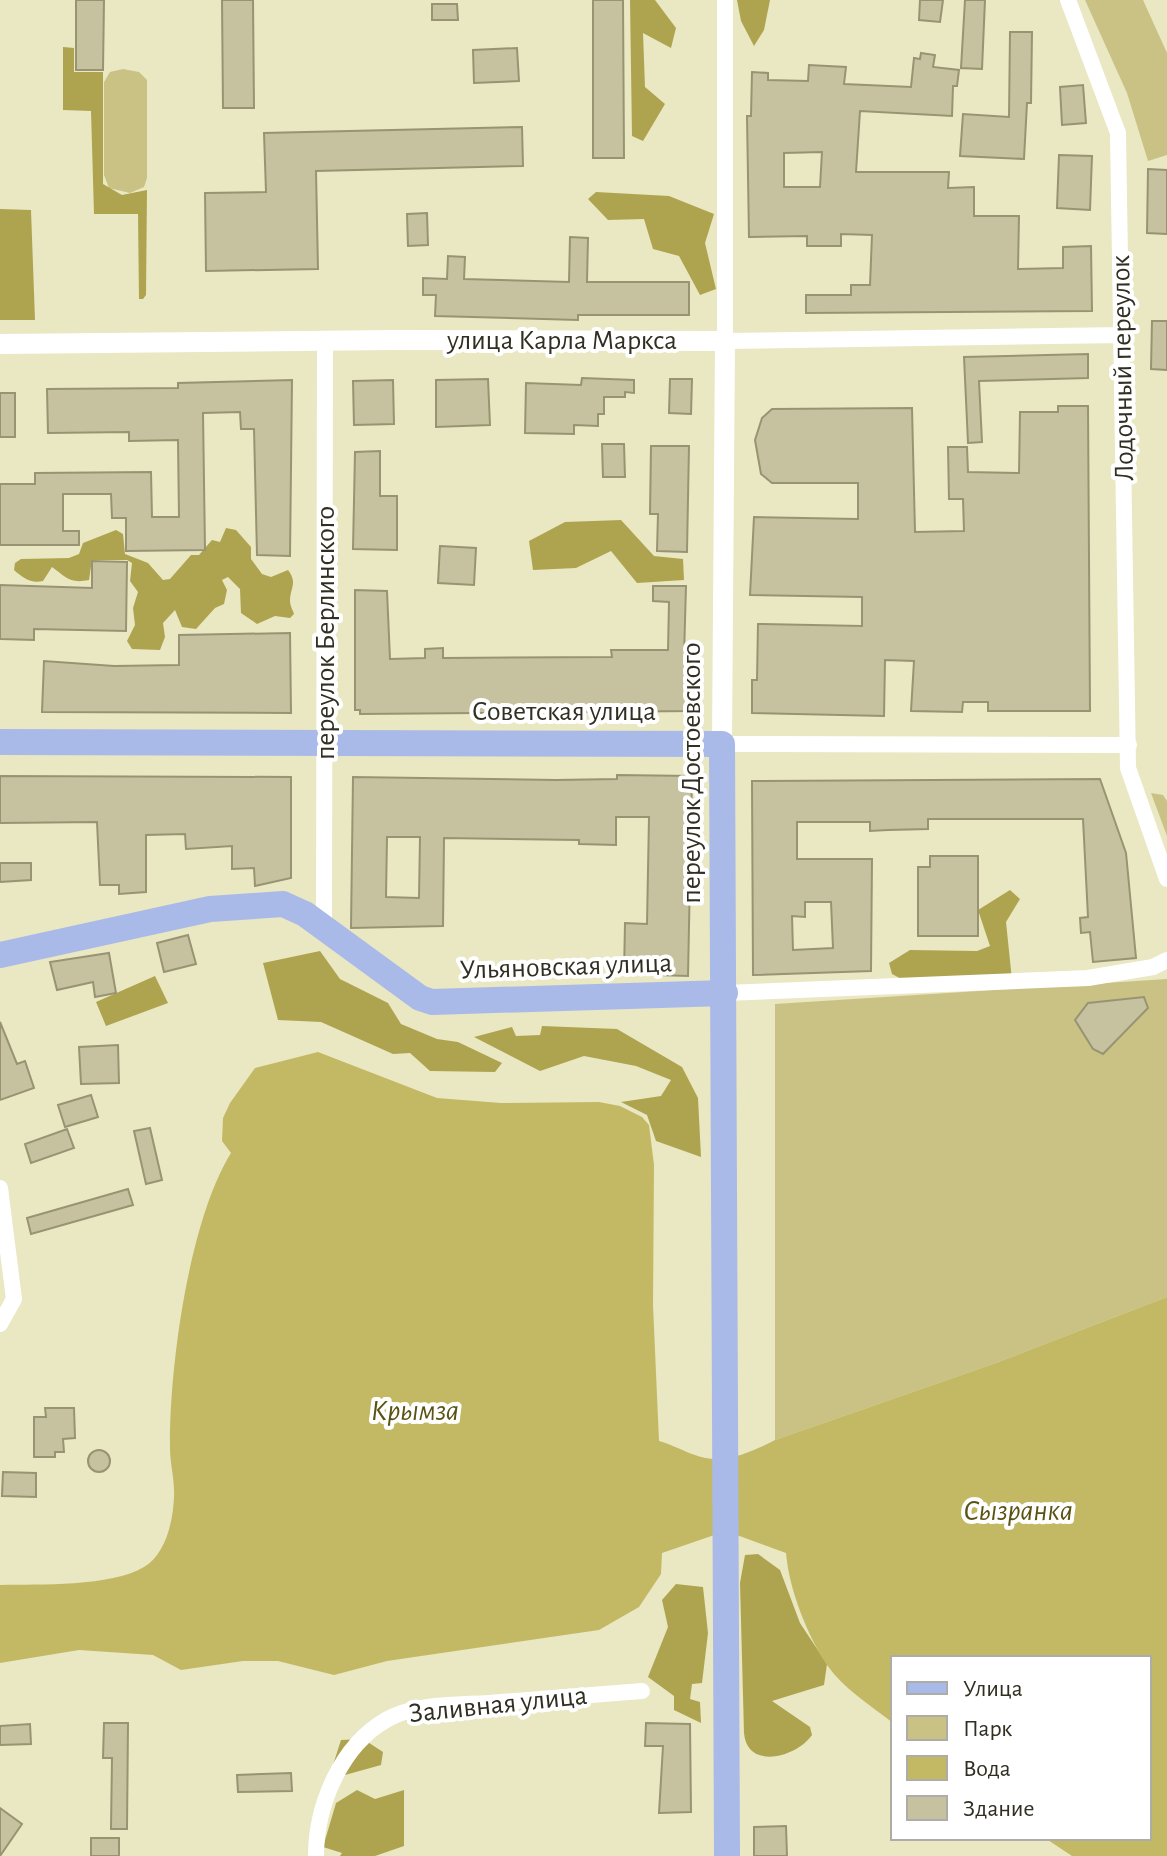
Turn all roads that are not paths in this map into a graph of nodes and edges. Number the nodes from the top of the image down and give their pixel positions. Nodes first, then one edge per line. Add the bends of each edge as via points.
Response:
1 (725, 0) edge
2 (1068, 0) edge
3 (1124, 335) junction
4 (325, 340) junction
5 (725, 341) junction
6 (0, 344) edge
7 (0, 742) edge
8 (326, 744) junction
9 (722, 744) junction
10 (1129, 745) junction
11 (1167, 879) edge
12 (324, 926) junction
13 (0, 955) edge
14 (1167, 960) edge
15 (725, 993) junction
16 (0, 1188) edge
17 (0, 1324) edge
18 (642, 1691) dead end
19 (316, 1856) edge
20 (727, 1856) edge

1 - 5 street, переулок Достоевского
2 - 3 street, Лодочный переулок via 1118,133
3 - 5 street, улица Карла Маркса
3 - 10 street, Лодочный переулок
4 - 5 street, улица Карла Маркса
4 - 6 street, улица Карла Маркса
4 - 8 street, переулок Берлинского
5 - 9 street, переулок Достоевского
7 - 8 main road, Советская улица
8 - 9 main road, Советская улица
8 - 12 street, переулок Берлинского
9 - 10 street, Советская улица
9 - 15 main road, переулок Достоевского
10 - 11 street, Лодочный переулок via 1134,790
12 - 13 main road, Ульяновская улица via 298,909 265,904 210,909
12 - 15 main road, Ульяновская улица via 432,1002
14 - 15 street, Ульяновская улица via 1088,978
15 - 20 main road, переулок Достоевского
16 - 17 street via 14,1299
18 - 19 street, Заливная улица via 427,1708 389,1718 366,1733 334,1778 319,1824

